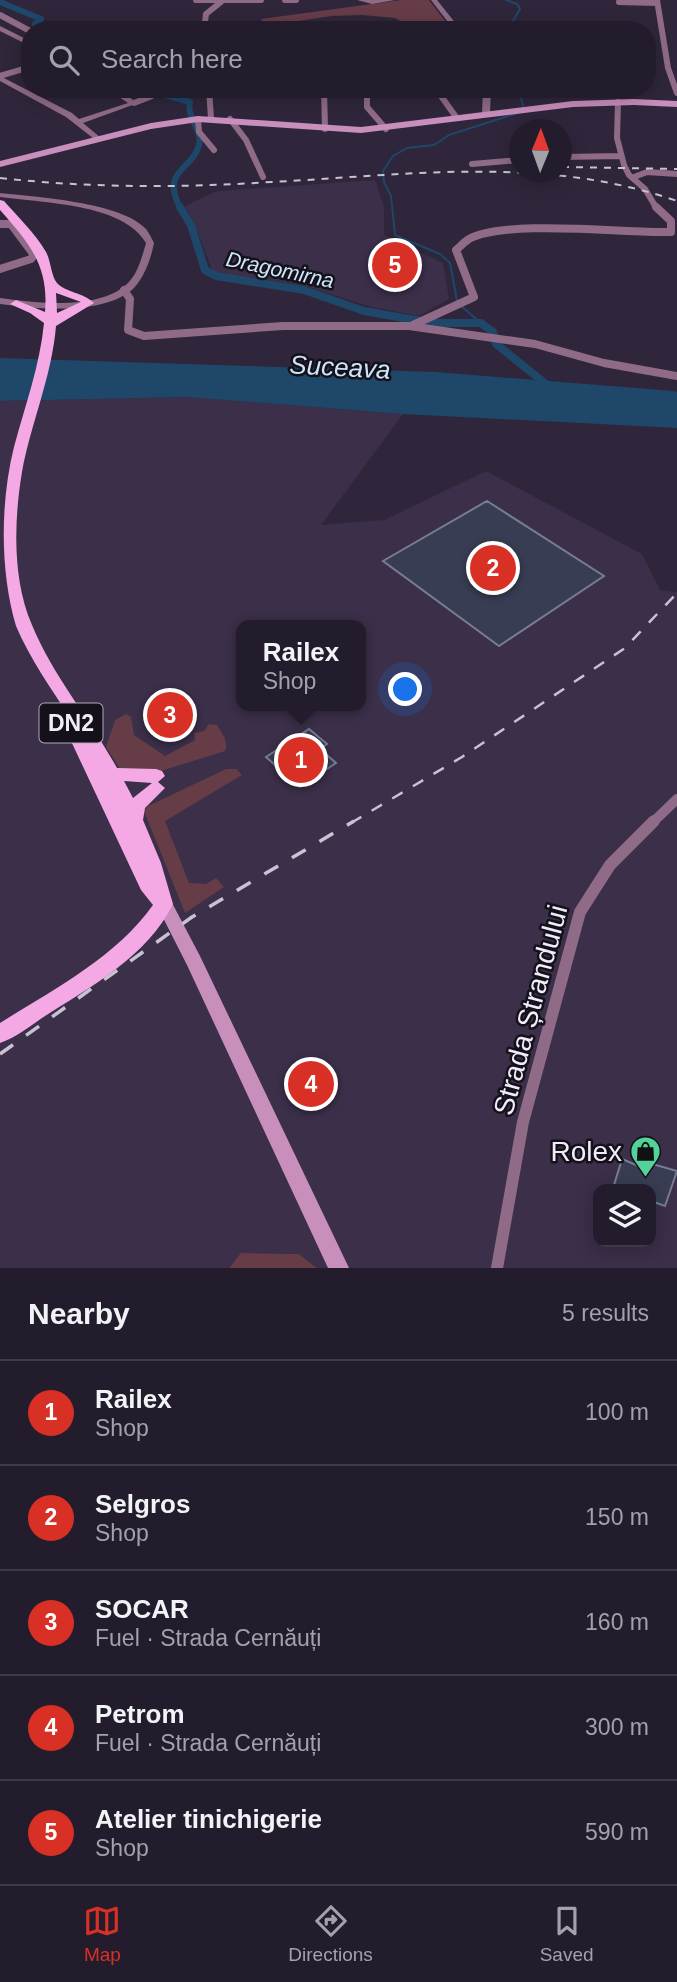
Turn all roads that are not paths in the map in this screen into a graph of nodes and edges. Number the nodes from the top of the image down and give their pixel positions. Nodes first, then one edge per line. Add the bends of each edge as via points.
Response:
1 (196, 0) edge
2 (261, 0) edge
3 (285, 0) edge
4 (296, 0) edge
5 (360, 0) edge
6 (392, 0) edge
7 (434, 0) edge
8 (657, 1) edge
9 (221, 2) junction
10 (619, 2) dead end
11 (0, 15) edge
12 (205, 21) edge
13 (450, 21) edge
14 (21, 26) edge
15 (0, 28) edge
16 (21, 39) edge
17 (664, 43) junction
18 (677, 44) edge
19 (668, 68) junction
20 (677, 68) edge
21 (21, 70) edge
22 (0, 77) edge
23 (674, 80) edge
24 (21, 89) edge
25 (677, 93) edge
26 (36, 98) edge
27 (125, 98) edge
28 (147, 98) edge
29 (210, 98) edge
30 (324, 98) edge
31 (367, 98) edge
32 (442, 98) edge
33 (487, 98) edge
34 (618, 102) junction
35 (134, 103) junction
36 (677, 104) edge
37 (486, 113) junction
38 (456, 117) junction
39 (211, 118) junction
40 (192, 119) junction
41 (230, 119) junction
42 (78, 122) junction
43 (325, 129) junction
44 (386, 129) junction
45 (98, 140) junction
46 (214, 149) dead end
47 (621, 156) junction
48 (572, 157) edge
49 (509, 161) edge
50 (0, 164) edge
51 (472, 164) dead end
52 (677, 174) edge
53 (263, 177) dead end
54 (634, 177) junction
55 (0, 195) edge
56 (0, 203) edge
57 (0, 224) edge
58 (0, 270) edge
59 (50, 283) junction
60 (124, 290) junction
61 (103, 298) joint
62 (0, 300) edge
63 (86, 301) junction
64 (17, 302) junction
65 (51, 304) junction
66 (52, 323) junction
67 (409, 326) junction
68 (677, 376) edge
69 (38, 652) junction
70 (109, 774) junction
71 (677, 799) edge
72 (133, 823) junction
73 (164, 904) junction
74 (0, 1034) edge
75 (339, 1268) edge
76 (497, 1268) edge

1 - 9 street
2 - 9 street
3 - 4 street
5 - 6 street
7 - 13 street
8 - 10 street
8 - 17 street
9 - 12 street via 206,14
11 - 14 street
15 - 16 street
17 - 18 street
17 - 19 street
19 - 20 street
19 - 23 street
21 - 22 street
22 - 24 street
23 - 25 street
26 - 42 street
27 - 35 street
28 - 35 street
29 - 39 street
30 - 43 street
31 - 44 street via 367,107
32 - 38 street
33 - 37 street
34 - 36 main road
34 - 37 main road
34 - 47 street via 615,121
35 - 42 street
37 - 38 main road
38 - 44 main road
39 - 40 main road
39 - 41 main road
40 - 45 main road
40 - 46 street via 202,139
41 - 43 main road
41 - 53 street via 246,140
42 - 45 street
43 - 44 main road
45 - 50 main road
47 - 48 street
47 - 54 street
49 - 51 street
52 - 54 street via 647,172
54 - 67 street via 657,212 671,221 671,232 510,230 477,235 457,247 474,297
55 - 60 street via 111,213 144,228 149,247 138,275
56 - 59 main road, DN2 via 42,254
57 - 58 street via 11,224 34,256
59 - 63 main road
59 - 64 main road
59 - 65 main road, DN2
60 - 61 street
60 - 67 street via 130,299 128,330 144,336 283,326
61 - 63 street
62 - 64 street
63 - 65 street
63 - 66 main road
64 - 65 street
64 - 66 main road
65 - 66 main road, DN2
66 - 69 main road, DN2 via 14,487 14,596
67 - 68 street via 487,335
69 - 70 main road, DN2
69 - 73 main road, DN2 via 150,890
70 - 72 main road, DN2
70 - 72 main road via 156,782 137,805
71 - 76 street, Strada Ștrandului via 604,871 580,912 523,1122
72 - 73 main road, DN2 via 159,881
73 - 74 main road via 140,937 120,953
73 - 75 main road

